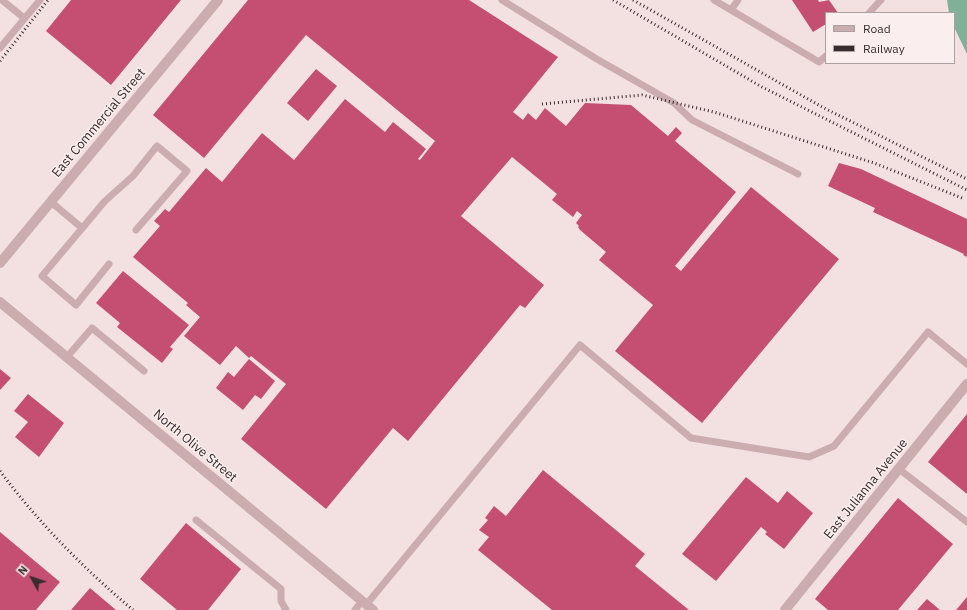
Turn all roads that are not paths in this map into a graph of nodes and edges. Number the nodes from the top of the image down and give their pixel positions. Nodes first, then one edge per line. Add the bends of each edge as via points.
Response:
1 (2, 0) edge
2 (40, 0) edge
3 (218, 0) edge
4 (502, 0) edge
5 (714, 0) edge
6 (738, 0) edge
7 (881, 0) edge
8 (732, 10) junction
9 (870, 12) edge
10 (24, 18) junction
11 (0, 48) edge
12 (825, 57) edge
13 (798, 174) dead end
14 (51, 202) junction
15 (82, 228) junction
16 (136, 230) dead end
17 (0, 263) edge
18 (109, 264) dead end
19 (0, 302) edge
20 (67, 357) junction
21 (967, 364) edge
22 (144, 371) dead end
23 (967, 384) edge
24 (899, 469) junction
25 (196, 520) dead end
26 (967, 522) edge
27 (367, 605) edge
28 (791, 608) edge
29 (286, 610) edge
30 (355, 610) edge

1 - 10 lane
2 - 10 lane
3 - 14 street, East Commercial Street
4 - 13 lane via 594,58 674,103 692,120
5 - 8 lane
6 - 8 lane
7 - 9 lane
8 - 12 lane via 819,62
10 - 11 lane
14 - 15 lane
14 - 17 street, East Commercial Street
15 - 16 lane via 105,201 133,176 157,146 187,170
15 - 18 lane via 42,276 76,305
19 - 20 street, North Olive Street
20 - 22 lane via 92,328
20 - 27 street, North Olive Street
21 - 27 lane via 928,332 834,446 809,457 691,438 580,345
23 - 24 street, East Julianna Avenue
24 - 26 lane
24 - 28 street, East Julianna Avenue
25 - 29 lane via 281,589 281,601
27 - 30 lane

